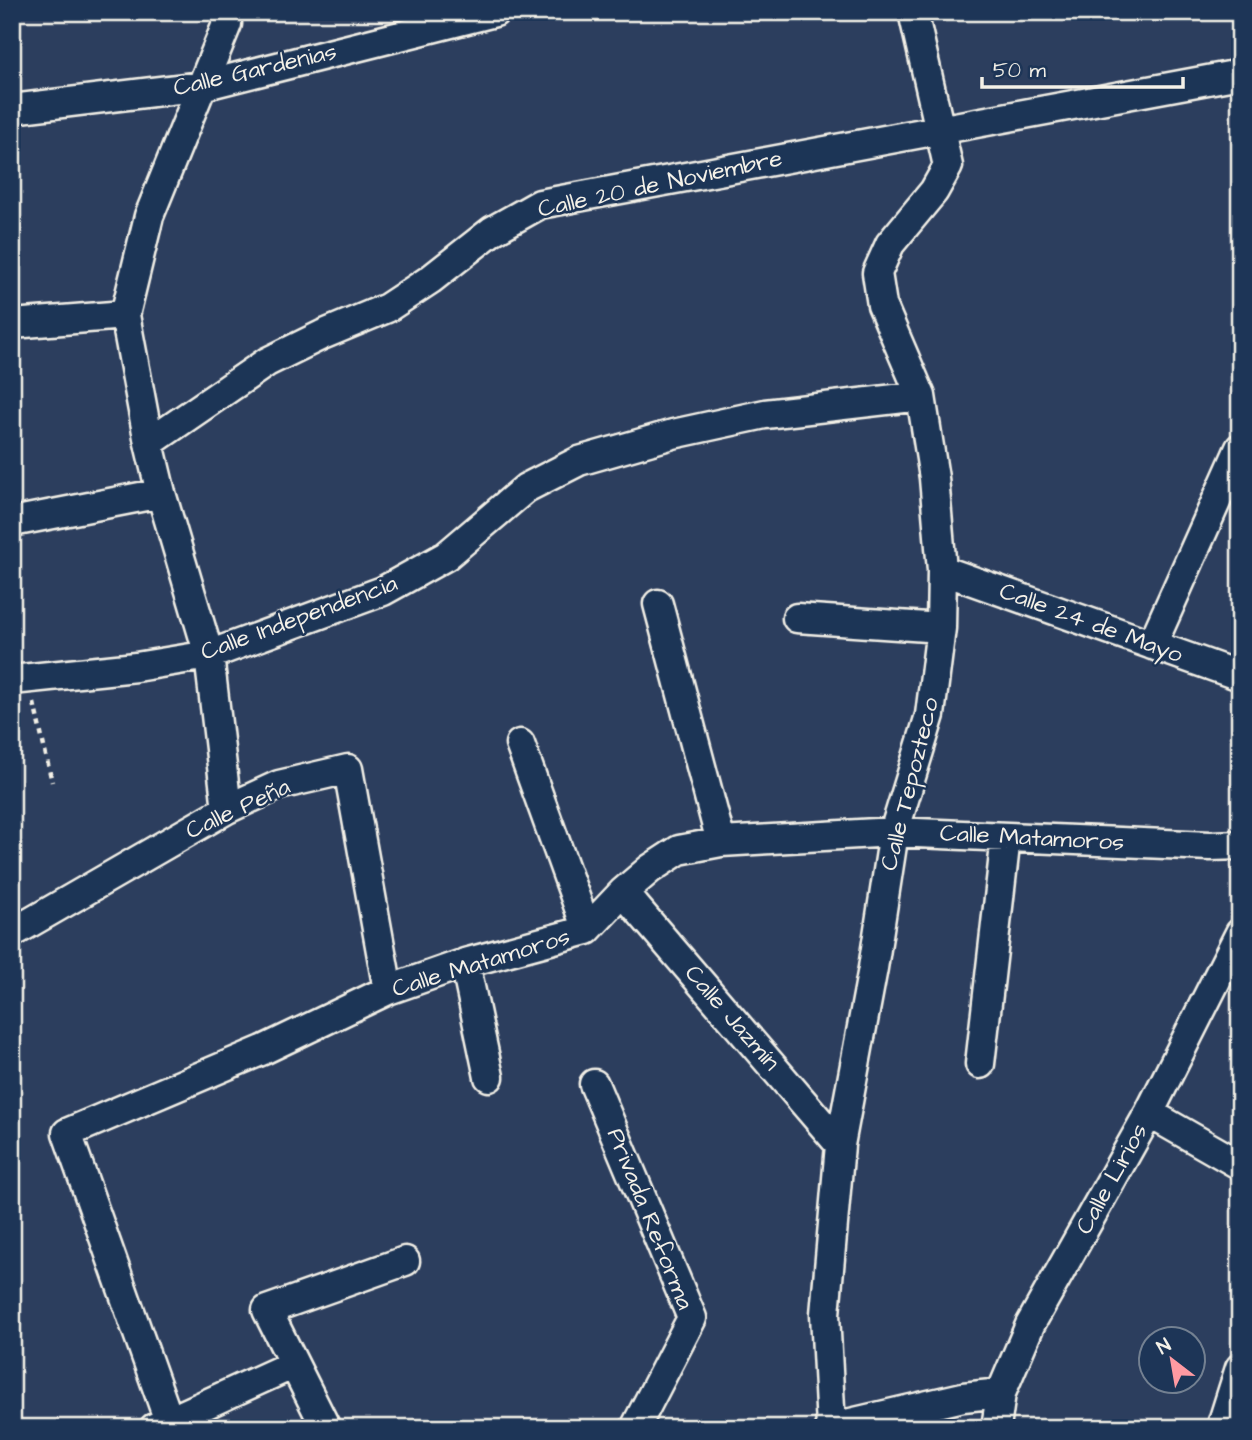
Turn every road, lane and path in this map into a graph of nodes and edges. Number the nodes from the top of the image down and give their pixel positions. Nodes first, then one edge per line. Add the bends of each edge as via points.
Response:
1 (225, 12) edge
2 (495, 12) edge
3 (913, 12) edge
4 (1240, 74) edge
5 (202, 86) junction
6 (12, 109) edge
7 (940, 128) junction
8 (125, 315) junction
9 (12, 324) edge
10 (921, 396) junction
11 (149, 443) junction
12 (1240, 448) edge
13 (161, 493) junction
14 (12, 522) edge
15 (942, 570) junction
16 (658, 604) dead end
17 (797, 618) dead end
18 (941, 628) junction
19 (1152, 646) junction
20 (209, 655) junction
21 (1240, 676) edge
22 (20, 679) edge
23 (520, 744) dead end
24 (52, 782) dead end
25 (227, 809) junction
26 (894, 832) junction
27 (1006, 837) junction
28 (722, 842) junction
29 (1240, 845) edge
30 (623, 892) junction
31 (587, 930) junction
32 (12, 933) edge
33 (1240, 933) edge
34 (465, 963) junction
35 (388, 990) junction
36 (980, 1064) dead end
37 (489, 1077) dead end
38 (594, 1084) dead end
39 (1149, 1113) junction
40 (840, 1145) junction
41 (1240, 1165) edge
42 (405, 1261) dead end
43 (295, 1364) junction
44 (1240, 1368) edge
45 (1001, 1393) junction
46 (161, 1424) edge
47 (830, 1427) edge
48 (326, 1428) edge
49 (635, 1428) edge
50 (996, 1428) edge
51 (1221, 1428) edge

1 - 5 street via 227,24
2 - 5 street, Calle Gardenias
3 - 7 street, Calle Tepozteco
4 - 7 street, Calle 20 de Noviembre
5 - 6 street, Calle Gardenias
5 - 8 street via 149,216
7 - 10 street, Calle Tepozteco via 948,166 934,191 890,244 877,273 882,305
7 - 11 street, Calle 20 de Noviembre via 540,204 492,231 387,308 267,362
8 - 9 street
8 - 11 street
10 - 15 street, Calle Tepozteco
10 - 20 street, Calle Independencia via 765,414 579,461 526,488 446,556 383,591
11 - 13 street
12 - 19 street
13 - 14 street
13 - 20 street
15 - 18 street, Calle Tepozteco
15 - 19 street, Calle 24 de Mayo
16 - 28 street
17 - 18 street
18 - 26 street, Calle Tepozteco via 930,715
19 - 21 street, Calle 24 de Mayo
20 - 22 street, Calle Independencia
20 - 25 street
22 - 24 path
23 - 31 street
25 - 32 street, Calle Peña
25 - 35 street, Calle Peña via 279,785 348,769
26 - 27 street, Calle Matamoros
26 - 28 street, Calle Matamoros
26 - 40 street, Calle Tepozteco
27 - 29 street, Calle Matamoros
27 - 36 street
28 - 30 street, Calle Matamoros via 679,850
30 - 31 street, Calle Matamoros
30 - 40 street, Calle Jazmín
31 - 34 street, Calle Matamoros
33 - 39 street, Calle Lirios
34 - 35 street, Calle Matamoros
34 - 37 street
35 - 46 street, Calle Matamoros via 263,1050 67,1133
38 - 49 street, Privada Reforma via 692,1318
39 - 41 street
39 - 45 street, Calle Lirios via 1030,1325
40 - 47 street, Calle Tepozteco via 825,1314
42 - 43 street via 267,1310
43 - 46 street
43 - 48 street
44 - 51 street
45 - 47 street
45 - 50 street, Calle Lirios

